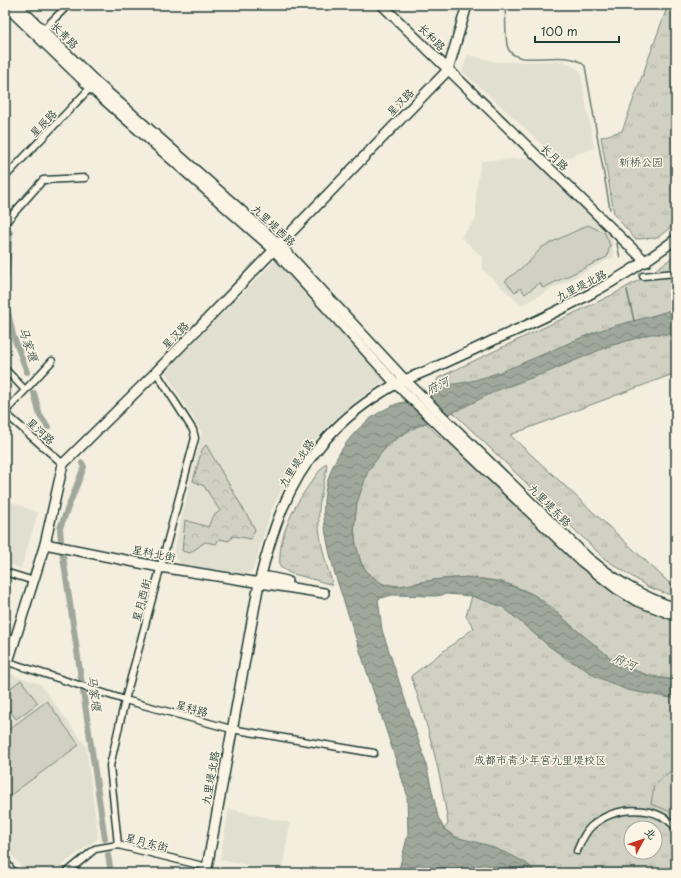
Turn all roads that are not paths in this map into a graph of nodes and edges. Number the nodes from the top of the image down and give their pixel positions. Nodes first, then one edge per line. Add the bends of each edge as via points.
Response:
1 (5, 5) edge
2 (17, 5) edge
3 (68, 5) edge
4 (382, 5) edge
5 (466, 5) edge
6 (43, 30) junction
7 (448, 70) junction
8 (93, 85) junction
9 (5, 177) edge
10 (85, 178) dead end
11 (6, 220) edge
12 (676, 239) edge
13 (276, 247) junction
14 (646, 262) junction
15 (676, 273) edge
16 (643, 276) dead end
17 (52, 362) dead end
18 (5, 368) edge
19 (156, 372) junction
20 (405, 380) junction
21 (396, 384) junction
22 (25, 390) junction
23 (423, 396) joint
24 (5, 412) edge
25 (63, 464) junction
26 (45, 544) junction
27 (160, 566) junction
28 (5, 572) edge
29 (34, 581) junction
30 (259, 583) junction
31 (676, 608) edge
32 (676, 616) edge
33 (7, 663) edge
34 (125, 700) junction
35 (231, 729) junction
36 (374, 753) dead end
37 (676, 828) edge
38 (118, 845) junction
39 (577, 851) dead end
40 (5, 861) edge
41 (206, 870) edge
42 (14, 873) edge
43 (66, 873) edge

1 - 8 street
2 - 6 street, 长青路
3 - 6 street
4 - 7 street, 长和路
5 - 7 street
6 - 8 street, 长青路
7 - 13 street, 星汉路
7 - 14 street, 长月路
8 - 9 street, 星辰路
8 - 13 street, 九里堤西路
10 - 11 street via 42,180
12 - 14 street, 九里堤北路
13 - 19 street, 星汉路
13 - 20 street, 九里堤西路
13 - 21 street
14 - 20 street, 九里堤北路 via 606,286 534,322
15 - 16 street
17 - 22 street
18 - 22 street
19 - 25 street, 星汉路
19 - 27 street, 星月西街 via 193,430 195,438
20 - 21 street, 九里堤北路
20 - 23 street, 九里堤西路
21 - 30 street, 九里堤北路 via 351,416 320,446 298,478 281,511 268,545
21 - 32 street via 580,561 635,600
22 - 24 street
23 - 31 street, 九里堤东路 via 588,558 636,593
24 - 25 street, 星河路
25 - 26 street
26 - 27 street, 星科北街
26 - 29 street
27 - 30 street, 星科北街
27 - 34 street, 星月西街
28 - 29 street
29 - 33 street
30 - 30 street, 星科北街 via 265,584 324,593 312,586 268,578
30 - 35 street, 九里堤北路
33 - 34 street, 星科路
34 - 35 street, 星科路
34 - 38 street, 星月西街 via 110,766
35 - 36 street, 星科路
35 - 41 street, 九里堤北路
37 - 39 street via 655,813 634,810 614,813 593,825 585,833
38 - 41 street, 星月东街
38 - 43 street, 星月东街 via 95,849
40 - 42 street

